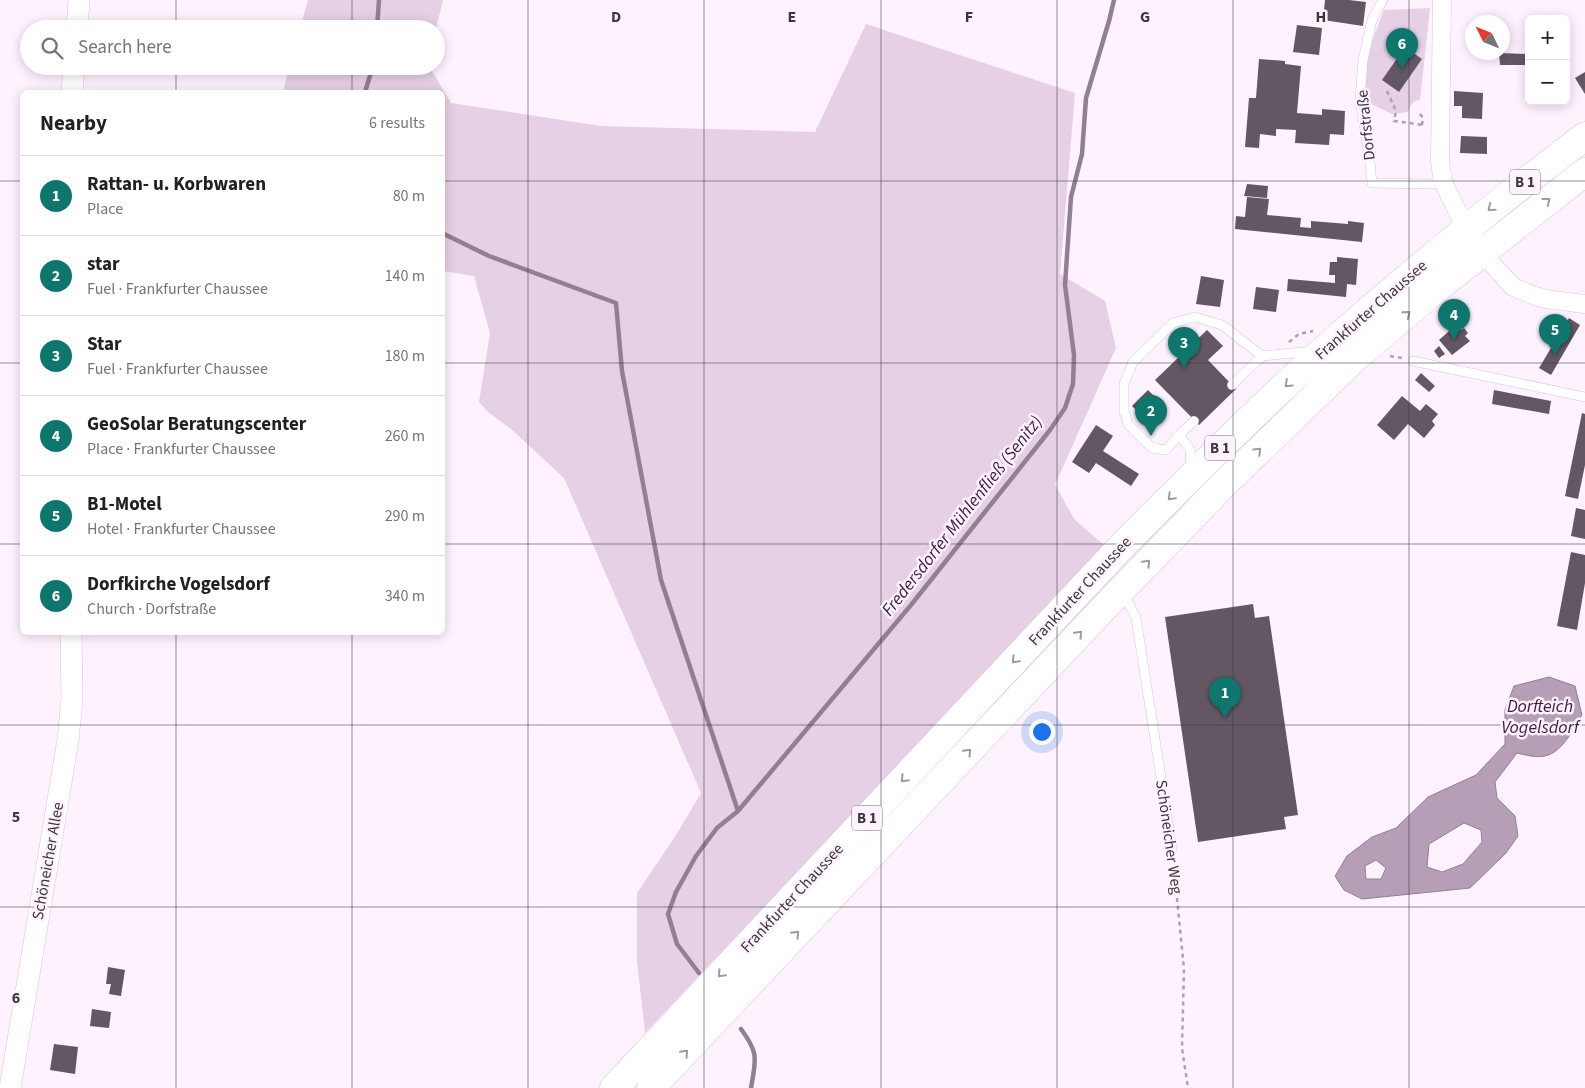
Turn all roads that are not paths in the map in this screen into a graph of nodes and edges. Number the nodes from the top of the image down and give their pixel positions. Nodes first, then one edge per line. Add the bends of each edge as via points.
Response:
1 (79, 0) edge
2 (1383, 0) edge
3 (1442, 0) edge
4 (78, 20) edge
5 (73, 75) edge
6 (72, 90) edge
7 (1585, 136) edge
8 (1585, 172) edge
9 (1443, 182) junction
10 (1466, 229) junction
11 (1482, 253) junction
12 (1585, 304) edge
13 (1320, 340) junction
14 (1262, 356) junction
15 (1413, 361) road end
16 (1232, 385) dead end
17 (1585, 397) edge
18 (1194, 421) dead end
19 (1179, 435) junction
20 (1191, 476) junction
21 (1118, 592) junction
22 (72, 635) edge
23 (1172, 848) road end
24 (10, 1088) edge
25 (614, 1088) edge
26 (651, 1088) edge

1 - 4 street
2 - 9 lane, Dorfstraße via 1372,20 1363,60 1360,99 1372,183
3 - 9 street via 1440,161
5 - 6 street
7 -> 10 main road, Frankfurter Chaussee / B 1
11 -> 8 main road, Frankfurter Chaussee / B 1
9 - 10 street
10 - 11 street
10 - 13 main road, Frankfurter Chaussee / B 1
11 - 12 street via 1512,287 1546,299
21 -> 11 main road, Frankfurter Chaussee / B 1 via 1358,355
13 - 14 lane via 1276,355
13 -> 20 main road, Frankfurter Chaussee / B 1
14 - 16 lane
14 - 19 lane via 1222,325 1194,317 1173,323 1133,362 1124,384 1124,411 1128,424 1152,448 1166,450
15 - 17 lane
18 - 19 lane
19 - 20 lane via 1190,449
20 -> 25 main road, Frankfurter Chaussee / B 1
21 - 23 lane, Schöneicher Weg via 1136,618
26 -> 21 main road, Frankfurter Chaussee / B 1
22 - 24 street, Schöneicher Allee via 68,740

